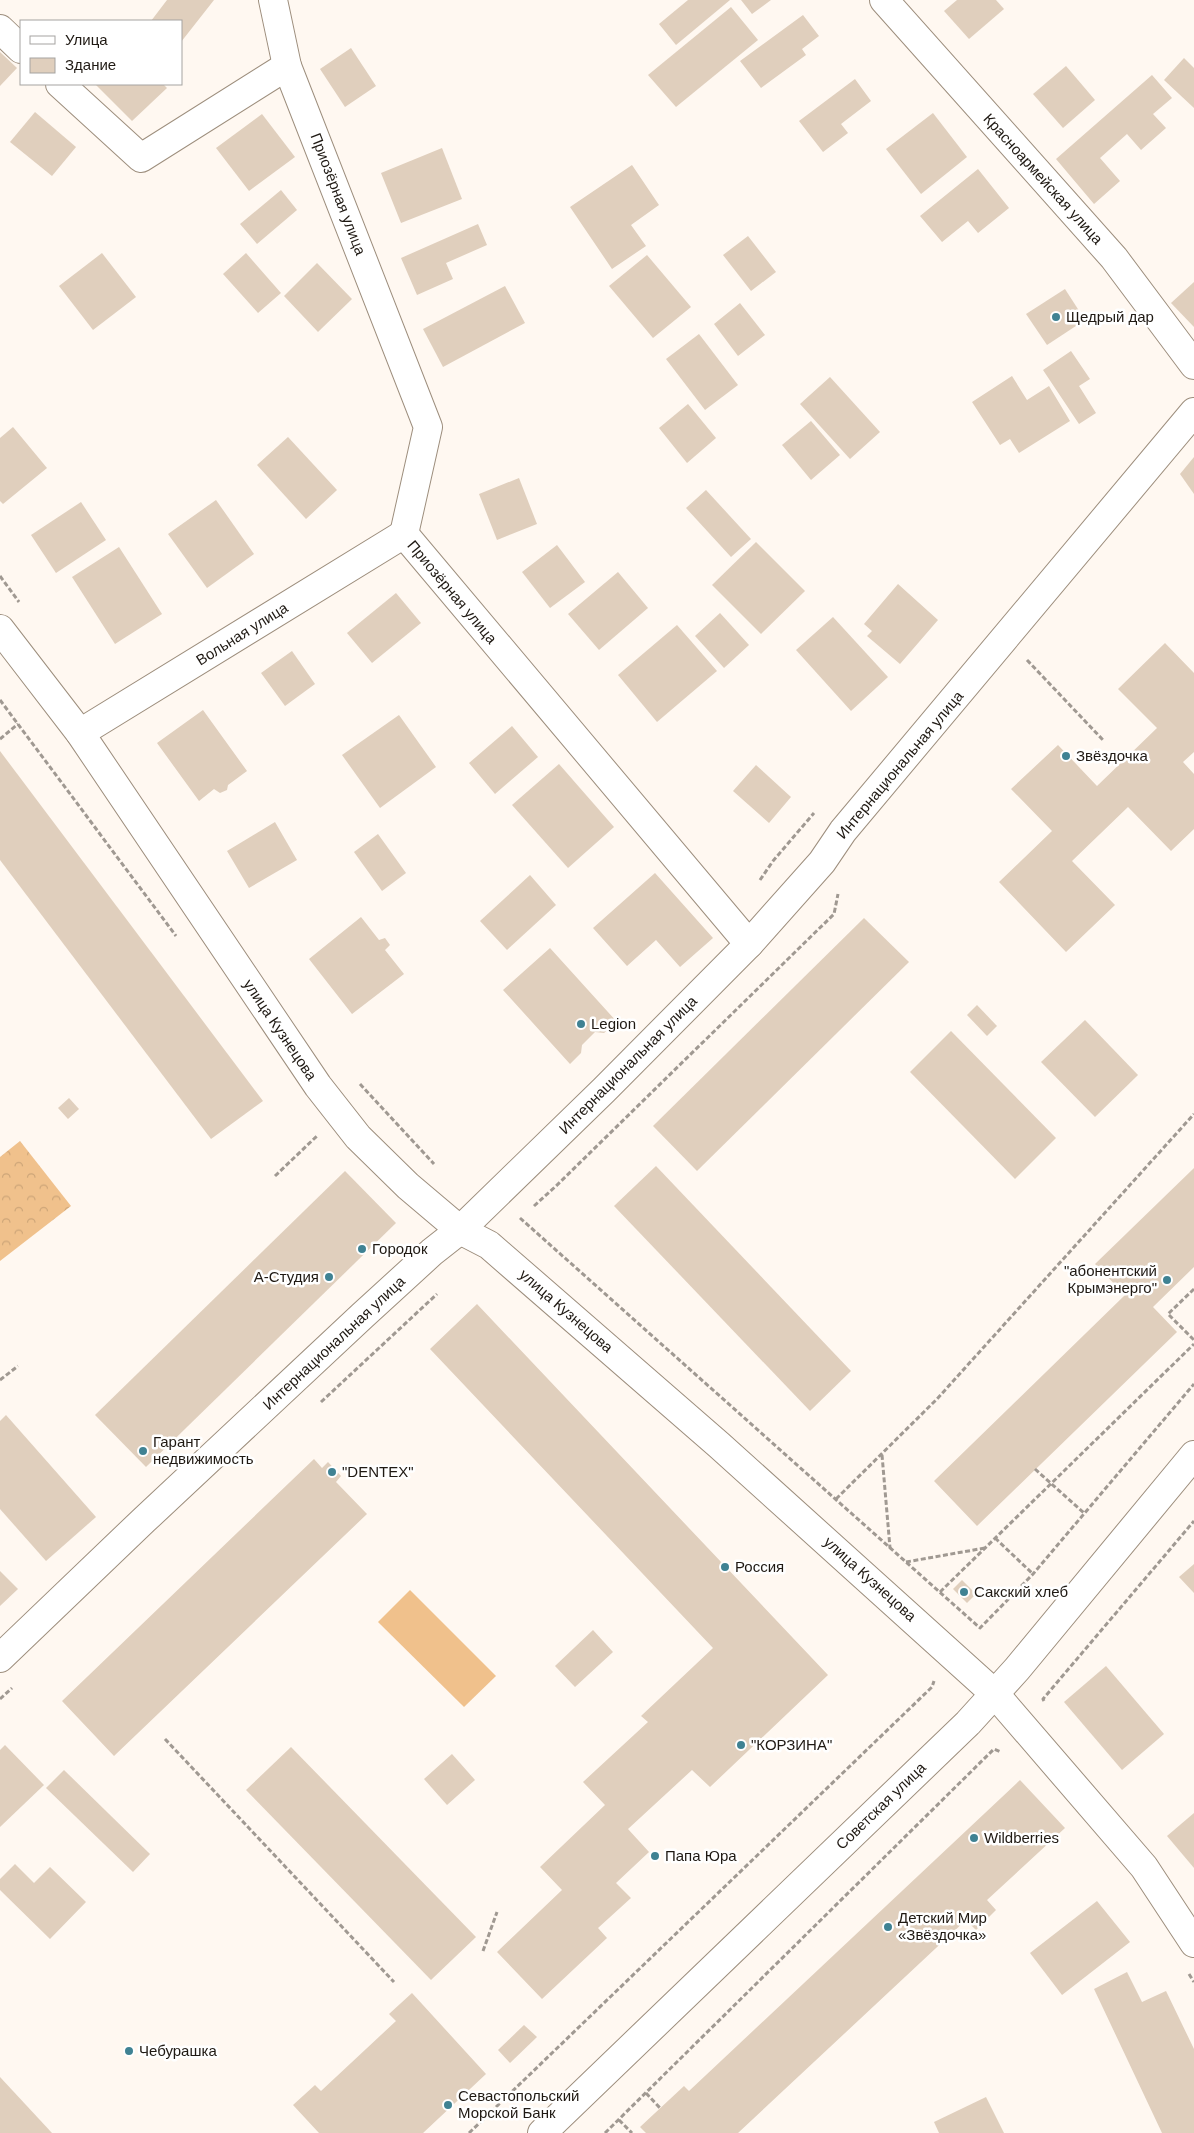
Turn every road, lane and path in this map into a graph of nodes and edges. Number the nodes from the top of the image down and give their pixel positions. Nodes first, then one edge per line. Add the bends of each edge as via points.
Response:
1 (273, 0) edge
2 (884, 0) edge
3 (0, 29) edge
4 (20, 47) edge
5 (287, 66) junction
6 (61, 85) edge
7 (1194, 365) edge
8 (1194, 412) edge
9 (404, 534) junction
10 (0, 629) edge
11 (1021, 654) dead end
12 (18, 724) dead end
13 (80, 734) junction
14 (0, 739) edge
15 (1103, 740) dead end
16 (749, 944) junction
17 (1194, 1114) edge
18 (324, 1130) dead end
19 (275, 1176) dead end
20 (520, 1218) dead end
21 (460, 1230) junction
22 (1194, 1289) edge
23 (1194, 1340) edge
24 (1194, 1344) edge
25 (18, 1366) dead end
26 (0, 1380) edge
27 (1194, 1384) edge
28 (882, 1454) junction
29 (1194, 1455) edge
30 (1035, 1469) dead end
31 (1052, 1484) junction
32 (836, 1499) junction
33 (1084, 1513) junction
34 (1194, 1521) edge
35 (995, 1538) junction
36 (890, 1548) junction
37 (986, 1548) junction
38 (906, 1562) junction
39 (1033, 1574) junction
40 (940, 1592) junction
41 (0, 1658) edge
42 (935, 1674) dead end
43 (995, 1694) junction
44 (1043, 1699) dead end
45 (165, 1739) dead end
46 (994, 1749) dead end
47 (497, 1912) dead end
48 (1194, 1942) edge
49 (483, 1952) dead end
50 (394, 1982) dead end
51 (646, 2094) junction
52 (660, 2108) dead end
53 (619, 2120) junction
54 (469, 2133) edge
55 (542, 2133) edge
56 (605, 2133) edge
57 (632, 2133) edge

1 - 5 street, Приозёрная улица
2 - 7 street, Красноармейская улица via 1114,258
3 - 4 street
5 - 6 street via 141,158
5 - 9 street, Приозёрная улица via 428,427
8 - 16 street, Интернациональная улица via 843,832 822,862
9 - 13 street, Вольная улица
9 - 16 street, Приозёрная улица
10 - 13 street, улица Кузнецова
11 - 15 path
12 - 14 path
13 - 21 street, улица Кузнецова via 318,1086 358,1137 408,1186
16 - 21 street, Интернациональная улица
17 - 28 path via 937,1399
18 - 19 path
20 - 32 path
21 - 41 street, Интернациональная улица via 362,1316
21 - 43 street, улица Кузнецова via 489,1244 504,1257 719,1444
22 - 23 path via 1168,1314
24 - 31 path
25 - 26 path
27 - 33 path
28 - 32 path
28 - 36 path
29 - 43 street, Советская улица
30 - 31 path
31 - 33 path
31 - 35 path
32 - 36 path
33 - 39 path
34 - 44 path
35 - 37 path
35 - 39 path
36 - 38 path
37 - 38 path
37 - 40 path
38 - 40 path
39 - 40 path via 980,1628
42 - 54 path via 932,1687
43 - 48 street, улица Кузнецова via 1144,1866
43 - 55 street, Советская улица
45 - 50 path
46 - 51 path
47 - 49 path
51 - 52 path
51 - 53 path
53 - 56 path
53 - 57 path

